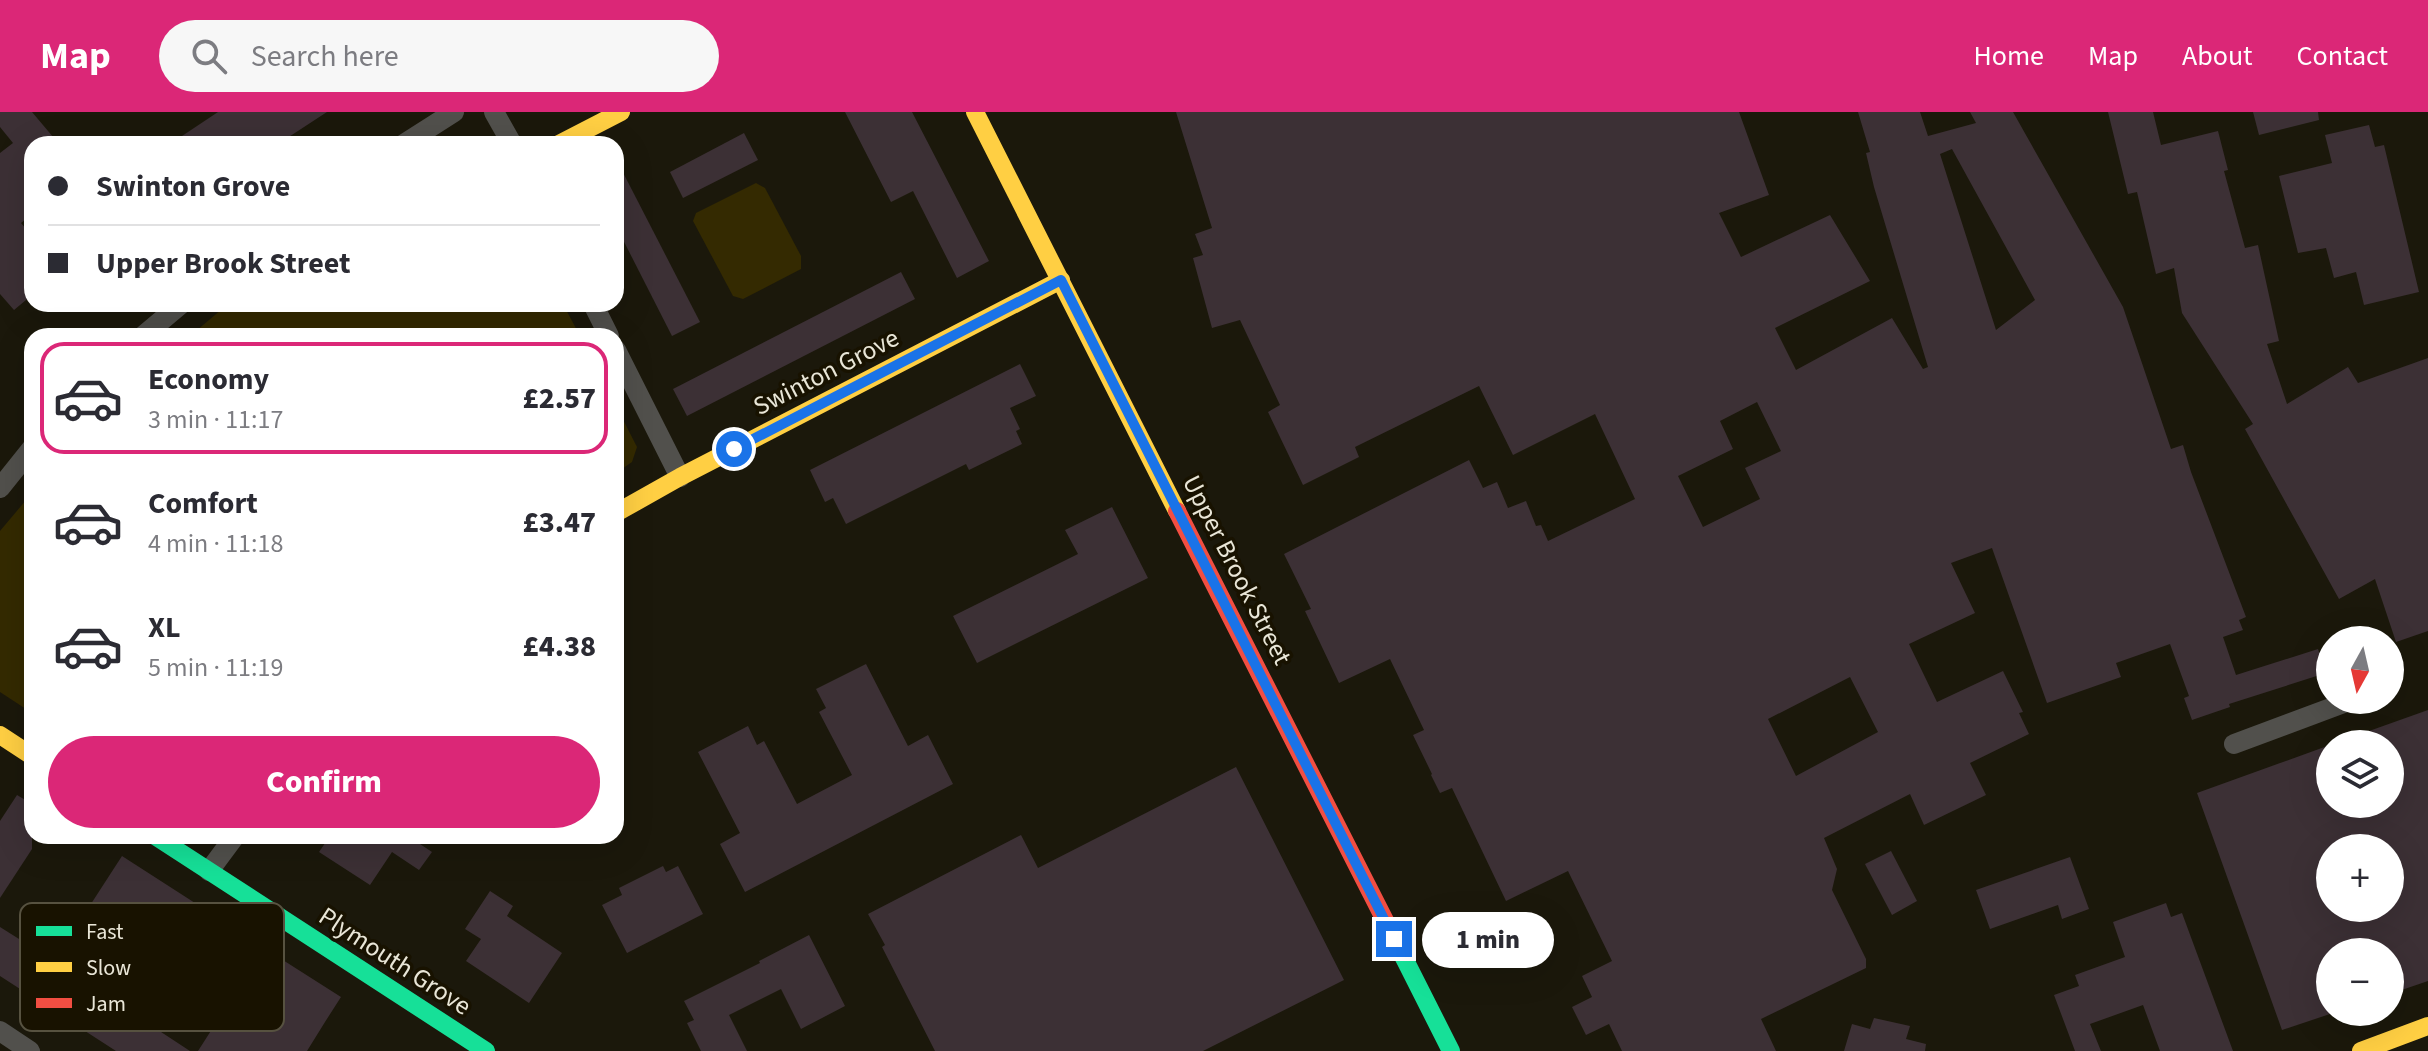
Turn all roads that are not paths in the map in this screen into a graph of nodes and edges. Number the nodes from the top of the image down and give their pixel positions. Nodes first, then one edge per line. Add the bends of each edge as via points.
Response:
1 (454, 112) edge
2 (494, 112) edge
3 (621, 112) edge
4 (975, 112) edge
5 (416, 136) edge
6 (508, 136) edge
7 (574, 136) edge
8 (1061, 280) junction
9 (172, 312) edge
10 (152, 328) edge
11 (624, 366) edge
12 (24, 458) edge
13 (680, 477) junction
14 (0, 488) edge
15 (624, 508) edge
16 (2316, 713) edge
17 (2, 740) edge
18 (2234, 744) dead end
19 (24, 752) edge
20 (167, 844) edge
21 (229, 844) edge
22 (209, 871) junction
23 (258, 903) edge
24 (284, 920) edge
25 (2428, 1026) edge
26 (0, 1031) edge
27 (30, 1051) edge
28 (486, 1051) edge
29 (1451, 1051) edge
30 (2361, 1051) edge

1 - 5 street
2 - 6 street
3 - 7 main road
4 - 8 main road, Upper Brook Street
8 - 13 main road, Swinton Grove
8 - 29 main road, Upper Brook Street
9 - 10 street
11 - 13 street
12 - 14 street
13 - 15 main road, Swinton Grove
16 - 18 street
17 - 19 main road
20 - 22 main road, Plymouth Grove
21 - 22 street
22 - 23 main road, Plymouth Grove
24 - 28 main road, Plymouth Grove
25 - 30 main road
26 - 27 street

